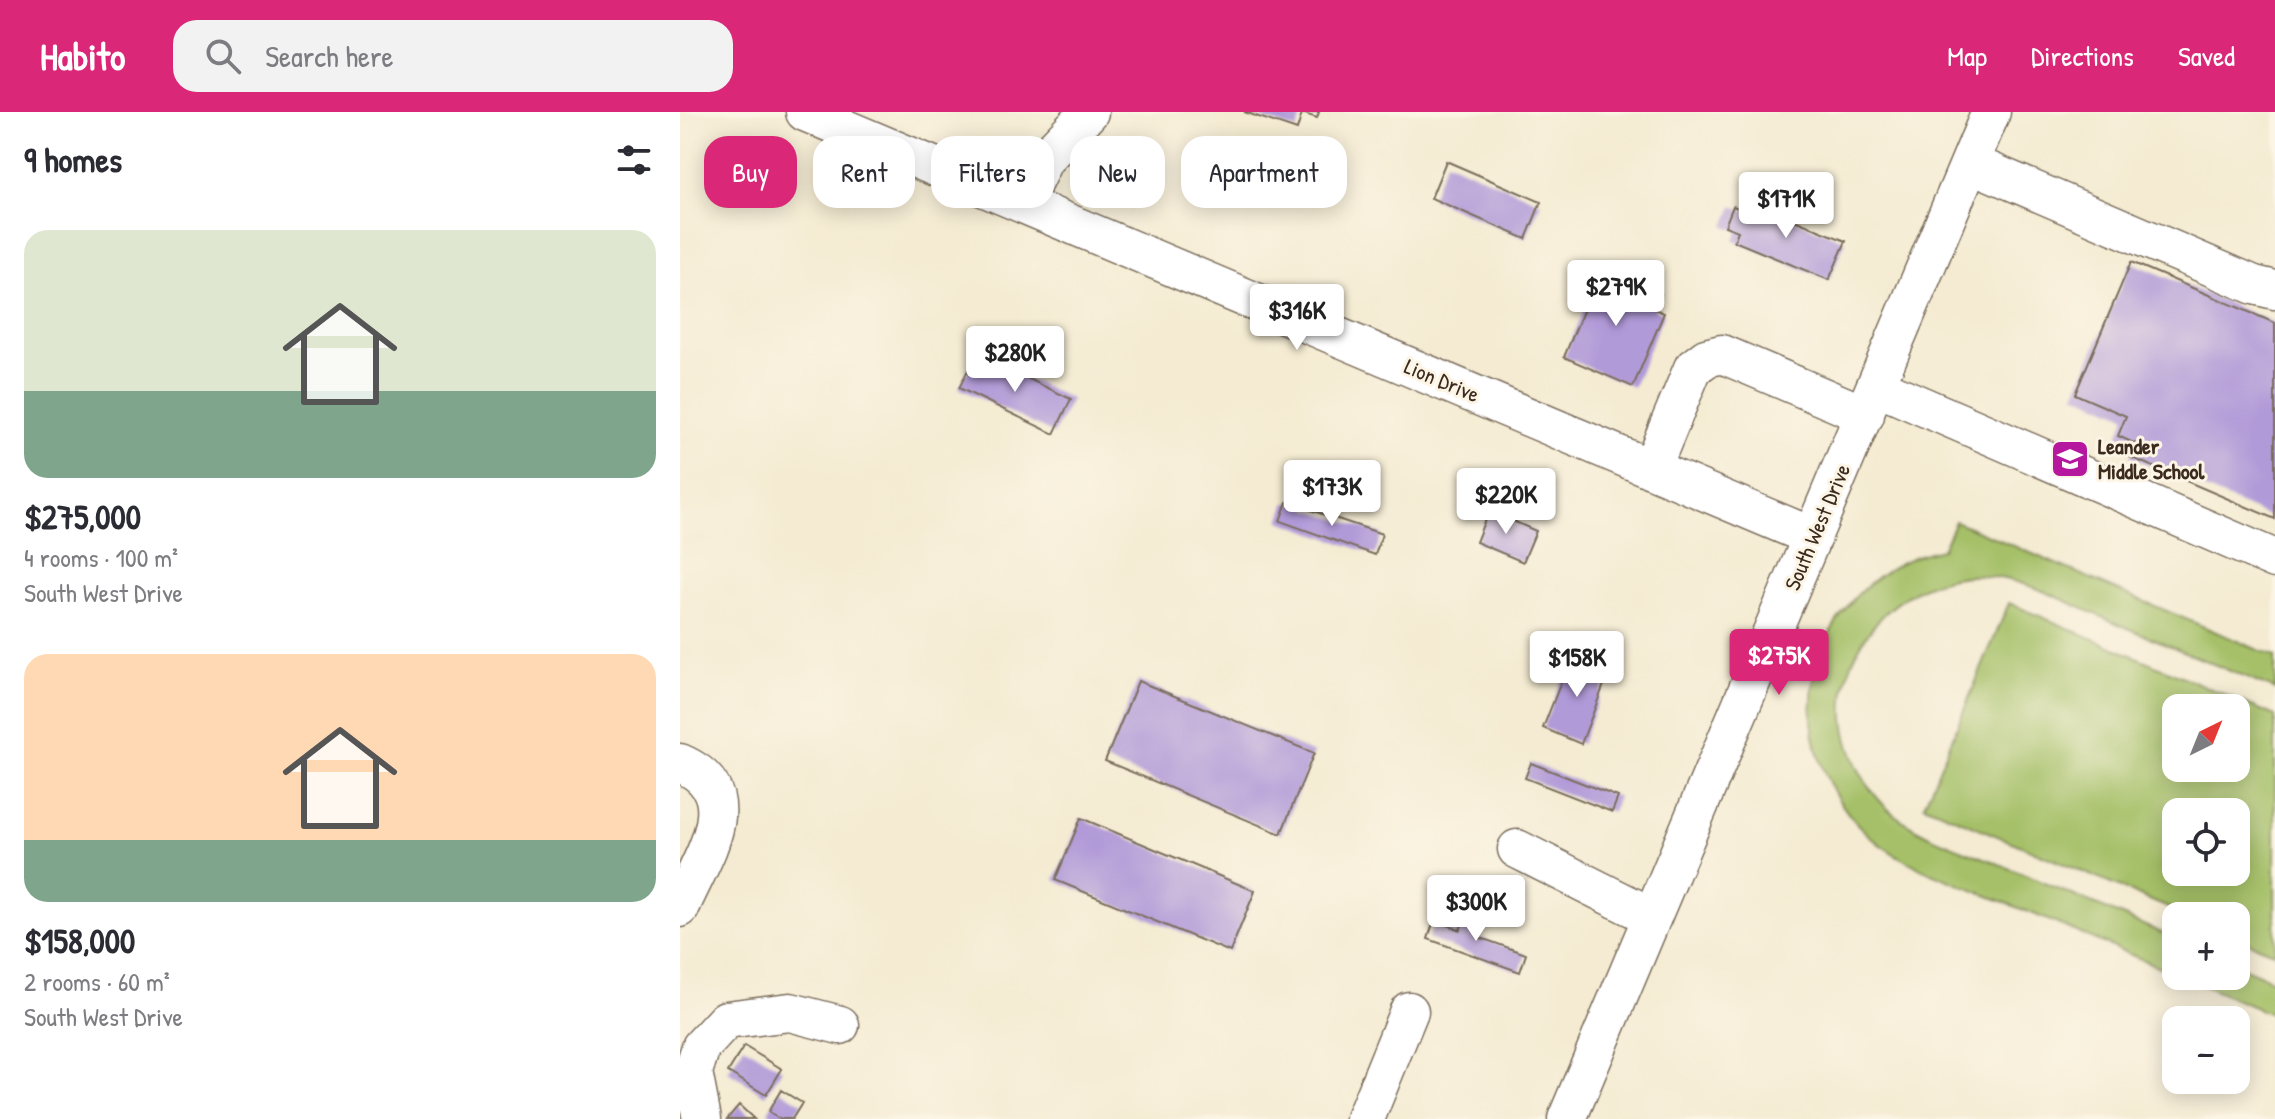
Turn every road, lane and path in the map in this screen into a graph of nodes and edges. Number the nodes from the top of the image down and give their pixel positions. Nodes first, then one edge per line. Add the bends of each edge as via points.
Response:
1 (805, 112) edge
2 (1089, 112) edge
3 (1991, 112) edge
4 (1054, 149) edge
5 (1970, 163) junction
6 (931, 165) edge
7 (1035, 208) edge
8 (2275, 290) edge
9 (1872, 401) junction
10 (1651, 469) junction
11 (1813, 537) junction
12 (2275, 559) edge
13 (680, 763) edge
14 (1517, 849) dead end
15 (680, 908) edge
16 (1652, 917) junction
17 (1409, 1011) dead end
18 (840, 1025) dead end
19 (702, 1119) edge
20 (1365, 1119) edge
21 (1567, 1119) edge

1 - 6 street, Lion Drive
2 - 4 street
3 - 5 street, South West Drive
5 - 8 street
5 - 9 street, South West Drive
7 - 10 street, Lion Drive
9 - 10 street via 1722,354 1706,358 1693,368
9 - 11 street, South West Drive
9 - 12 street
10 - 11 street, Lion Drive
11 - 16 street, South West Drive
13 - 15 street via 702,772 717,795 718,820
14 - 16 street
16 - 21 street, South West Drive
17 - 20 street
18 - 19 street via 790,1012 726,1020 701,1047 693,1072

